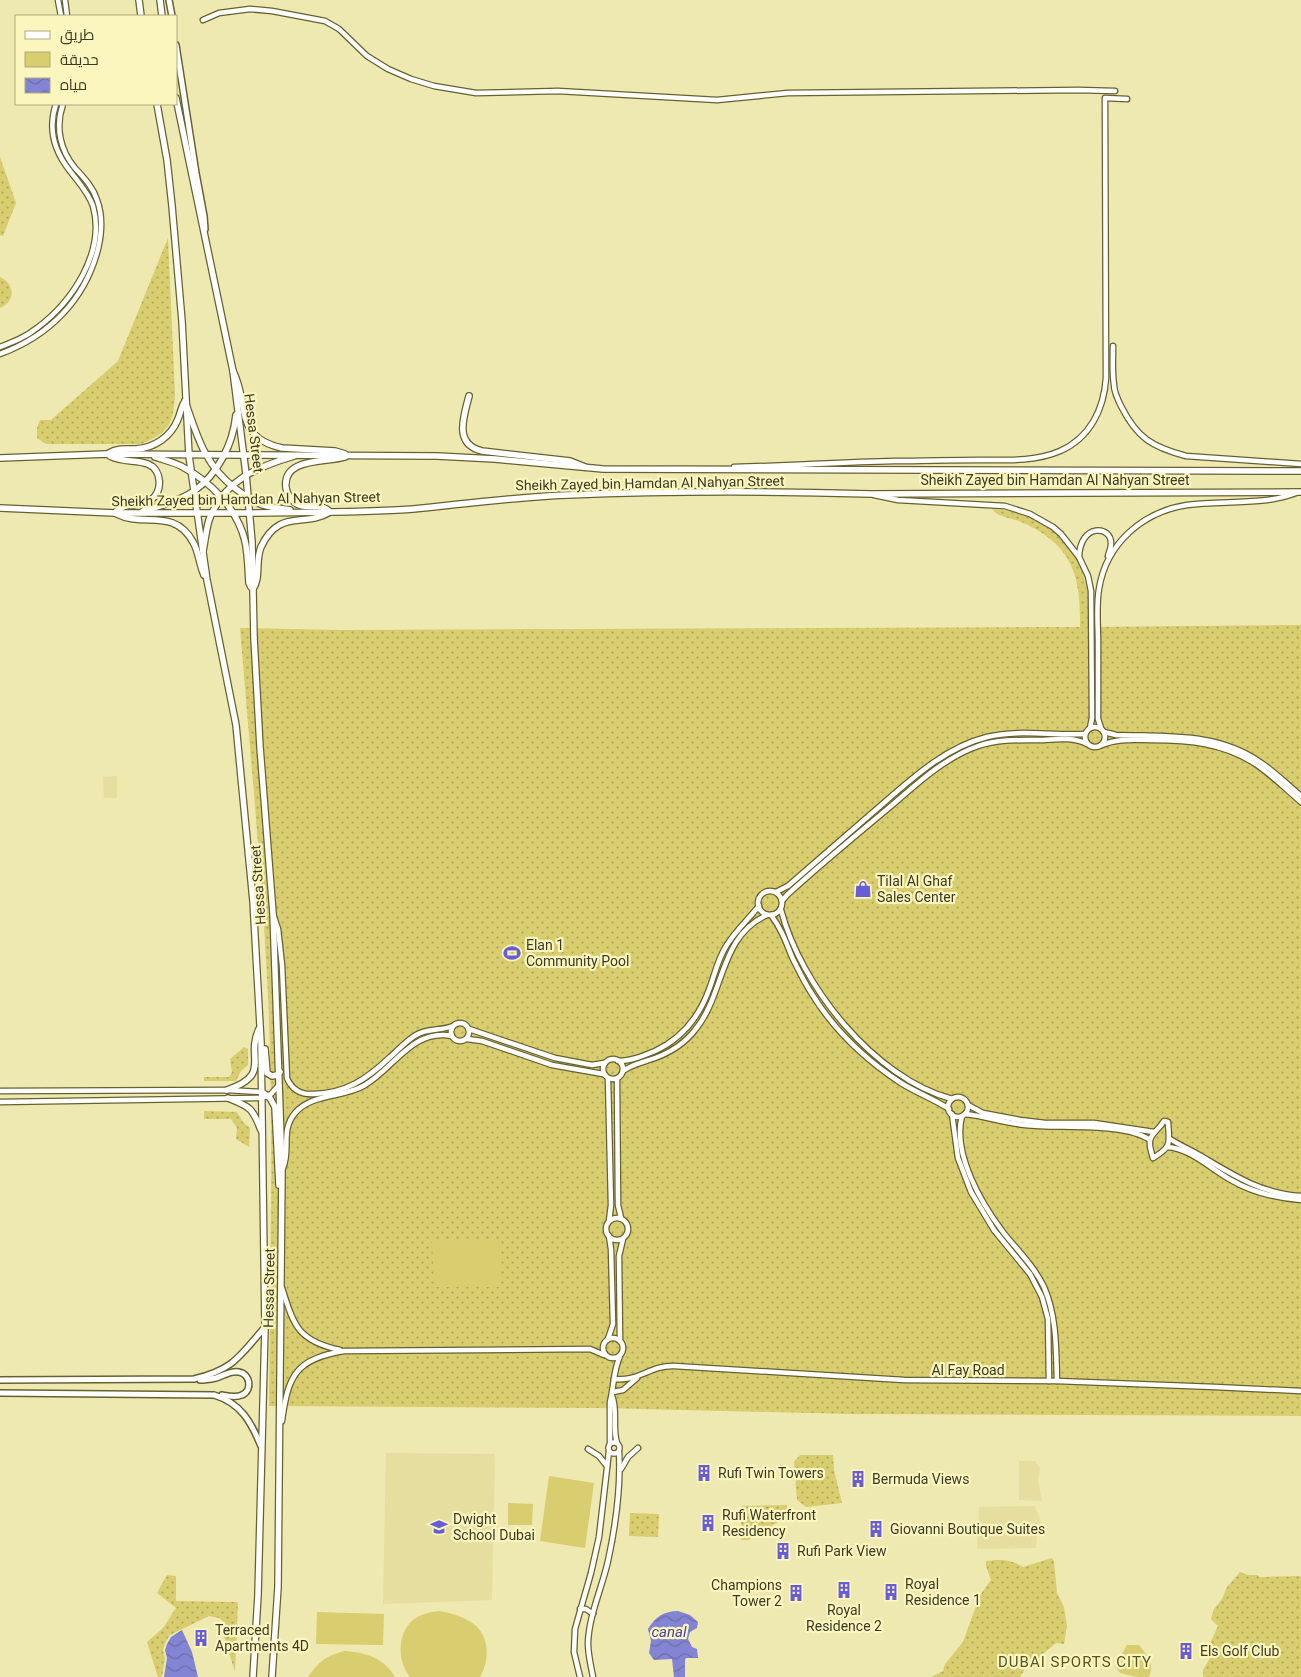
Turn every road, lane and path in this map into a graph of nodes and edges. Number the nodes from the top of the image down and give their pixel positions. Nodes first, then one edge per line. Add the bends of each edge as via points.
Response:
1 (58, 0) edge
2 (65, 0) edge
3 (138, 0) edge
4 (160, 0) edge
5 (169, 0) edge
6 (61, 15) edge
7 (67, 15) edge
8 (141, 15) edge
9 (162, 15) edge
10 (172, 15) edge
11 (203, 20) dead end
12 (178, 58) edge
13 (1112, 98) junction
14 (1127, 99) dead end
15 (56, 105) edge
16 (62, 105) edge
17 (156, 105) edge
18 (177, 105) edge
19 (205, 234) junction
20 (1113, 346) dead end
21 (0, 347) edge
22 (0, 354) edge
23 (233, 371) junction
24 (1105, 391) junction
25 (1115, 391) junction
26 (469, 396) dead end
27 (185, 401) junction
28 (238, 404) junction
29 (107, 454) junction
30 (300, 454) junction
31 (150, 455) junction
32 (244, 455) junction
33 (189, 456) junction
34 (206, 456) junction
35 (224, 456) junction
36 (349, 456) junction
37 (0, 458) edge
38 (1301, 464) edge
39 (587, 468) junction
40 (693, 469) junction
41 (215, 470) junction
42 (1301, 471) edge
43 (191, 472) junction
44 (246, 474) junction
45 (204, 482) junction
46 (232, 486) junction
47 (194, 490) junction
48 (1300, 492) edge
49 (871, 494) junction
50 (222, 498) junction
51 (249, 498) junction
52 (0, 508) edge
53 (137, 512) junction
54 (307, 512) junction
55 (330, 512) junction
56 (115, 513) junction
57 (197, 513) junction
58 (212, 513) junction
59 (233, 513) junction
60 (250, 513) junction
61 (203, 551) junction
62 (1079, 557) junction
63 (1107, 562) junction
64 (207, 580) junction
65 (253, 589) junction
66 (1090, 728) junction
67 (1103, 730) junction
68 (1085, 734) junction
69 (1087, 744) junction
70 (1102, 745) junction
71 (1301, 796) edge
72 (1301, 802) edge
73 (776, 892) junction
74 (782, 900) junction
75 (758, 906) junction
76 (780, 910) junction
77 (273, 913) junction
78 (769, 915) junction
79 (453, 1026) junction
80 (260, 1027) junction
81 (469, 1029) junction
82 (452, 1036) junction
83 (467, 1039) junction
84 (261, 1043) junction
85 (618, 1060) junction
86 (604, 1063) junction
87 (280, 1072) junction
88 (623, 1072) junction
89 (603, 1074) junction
90 (608, 1079) junction
91 (617, 1079) junction
92 (280, 1084) junction
93 (227, 1090) junction
94 (0, 1091) edge
95 (264, 1095) junction
96 (228, 1098) junction
97 (952, 1099) junction
98 (0, 1102) edge
99 (968, 1106) junction
100 (949, 1108) junction
101 (952, 1114) junction
102 (963, 1115) junction
103 (1154, 1132) junction
104 (263, 1134) junction
105 (1170, 1139) junction
106 (1150, 1140) junction
107 (1167, 1146) junction
108 (282, 1169) junction
109 (282, 1197) junction
110 (1301, 1198) edge
111 (621, 1218) junction
112 (609, 1221) junction
113 (609, 1236) junction
114 (623, 1238) junction
115 (282, 1286) junction
116 (265, 1327) junction
117 (608, 1339) junction
118 (620, 1341) junction
119 (603, 1343) junction
120 (590, 1349) junction
121 (344, 1350) junction
122 (606, 1356) junction
123 (620, 1356) junction
124 (614, 1371) junction
125 (638, 1377) junction
126 (194, 1379) junction
127 (0, 1380) edge
128 (614, 1380) junction
129 (1049, 1381) junction
130 (1057, 1382) junction
131 (1301, 1392) edge
132 (0, 1393) edge
133 (612, 1394) junction
134 (214, 1395) junction
135 (279, 1432) junction
136 (617, 1443) junction
137 (610, 1444) junction
138 (262, 1447) junction
139 (638, 1448) dead end
140 (588, 1449) dead end
141 (609, 1451) junction
142 (619, 1451) junction
143 (607, 1466) junction
144 (620, 1473) junction
145 (580, 1608) junction
146 (593, 1614) junction
147 (254, 1677) edge
148 (272, 1677) edge
149 (580, 1677) edge
150 (593, 1677) edge

1 - 6 street
2 - 7 street
3 - 8 main road
4 - 9 main road
5 - 10 main road
11 - 13 street via 219,13 250,9 320,20 339,29 367,56 388,69 434,86 476,93 569,91 708,100 788,93 1078,90 1113,91
12 - 19 main road
13 - 14 street
13 - 24 street via 1105,98
15 - 21 street via 52,123 55,145 61,160 88,194 93,206 93,245 77,285 59,309 24,336
16 - 22 street via 58,124 63,148 92,188 100,210 97,252 86,282 66,311 35,337
17 - 27 main road, Hessa Street via 172,206
18 - 19 main road, Hessa Street
19 - 23 main road, Hessa Street
20 - 25 street
23 - 28 main road, Hessa Street
23 - 36 main road via 245,419 261,439 282,448 335,451
24 - 25 street
24 - 40 street via 1094,422 1079,440 1059,452 1034,458
25 - 38 street via 1134,428 1148,440 1172,452 1201,458
26 - 39 main road via 462,428 472,447 573,462
27 - 29 main road via 175,425 158,442 146,448 116,450
27 - 33 main road, Hessa Street
27 - 34 main road
28 - 32 main road, Hessa Street
28 - 35 main road via 232,439
29 - 31 main road, Sheikh Zayed bin Hamdan Al Nahyan Street
29 - 37 main road, Sheikh Zayed bin Hamdan Al Nahyan Street
29 - 56 main road via 121,460 149,464 157,472 160,482 150,501 124,506
30 - 32 main road, Sheikh Zayed bin Hamdan Al Nahyan Street
30 - 36 main road, Sheikh Zayed bin Hamdan Al Nahyan Street
30 - 44 main road
31 - 33 main road, Sheikh Zayed bin Hamdan Al Nahyan Street
31 - 43 main road
32 - 35 main road, Sheikh Zayed bin Hamdan Al Nahyan Street
32 - 44 main road, Hessa Street
33 - 34 main road, Sheikh Zayed bin Hamdan Al Nahyan Street
33 - 43 main road, Hessa Street
34 - 35 main road, Sheikh Zayed bin Hamdan Al Nahyan Street
34 - 41 main road
35 - 41 main road
36 - 39 main road, Sheikh Zayed bin Hamdan Al Nahyan Street via 466,457
36 - 55 main road via 300,464 286,480 287,491 293,500 302,506 321,506
39 - 40 main road, Sheikh Zayed bin Hamdan Al Nahyan Street
40 - 42 main road, Sheikh Zayed bin Hamdan Al Nahyan Street
41 - 45 main road
41 - 46 main road
43 - 45 main road
43 - 47 main road, Hessa Street
44 - 46 main road
44 - 51 main road, Hessa Street
45 - 47 main road
45 - 50 main road
46 - 50 main road
46 - 51 main road
47 - 53 main road via 163,505
47 - 57 main road, Hessa Street
48 - 49 main road, Sheikh Zayed bin Hamdan Al Nahyan Street
48 - 63 street via 1278,498 1188,505 1165,510 1132,529
49 - 55 main road, Sheikh Zayed bin Hamdan Al Nahyan Street via 566,495 412,509
49 - 62 street via 898,500 1017,509 1052,527 1070,543
50 - 58 main road
50 - 59 main road
51 - 54 main road via 264,505
51 - 60 main road, Hessa Street
52 - 56 main road, Sheikh Zayed bin Hamdan Al Nahyan Street
53 - 56 main road, Sheikh Zayed bin Hamdan Al Nahyan Street
53 - 57 main road, Sheikh Zayed bin Hamdan Al Nahyan Street
54 - 55 main road, Sheikh Zayed bin Hamdan Al Nahyan Street
54 - 60 main road, Sheikh Zayed bin Hamdan Al Nahyan Street
55 - 65 main road via 317,518 285,522 271,532 259,551
56 - 64 main road via 124,518 161,519 179,526 192,540
57 - 58 main road, Sheikh Zayed bin Hamdan Al Nahyan Street
57 - 61 main road, Hessa Street
58 - 59 main road, Sheikh Zayed bin Hamdan Al Nahyan Street
58 - 61 main road
59 - 60 main road, Sheikh Zayed bin Hamdan Al Nahyan Street
59 - 65 main road via 244,539 249,583
60 - 65 main road, Hessa Street
61 - 64 main road, Hessa Street
62 - 63 street via 1084,537 1101,531 1111,541
62 - 66 street via 1088,576 1092,602
63 - 67 street via 1098,597 1098,718
64 - 80 main road, Hessa Street via 240,755
65 - 77 main road, Hessa Street via 260,747
66 - 67 street
66 - 68 street
67 - 70 street via 1106,739
67 - 71 street via 1116,735 1191,737 1226,745 1260,762
68 - 69 street
68 - 73 street via 996,736 956,749 910,782 788,886
69 - 70 street via 1096,748
69 - 74 street via 1078,740 1006,740 979,746 955,757 855,835
70 - 72 street via 1123,740 1181,741 1216,746 1258,766
73 - 74 street
73 - 75 street via 763,894
74 - 76 street
75 - 78 street
75 - 85 street via 725,948 707,996 690,1025 660,1048
76 - 78 street
76 - 97 street via 806,972 848,1030 899,1073
77 - 79 street via 278,925 282,965 287,1078 298,1092 318,1094 353,1086 418,1034
77 - 87 main road, Hessa Street
78 - 88 street via 754,923 734,945 708,1010 696,1030 672,1050
78 - 100 street via 779,927 808,987 842,1033 892,1076
79 - 81 street via 462,1022
79 - 82 street
80 - 84 main road, Hessa Street
80 - 93 main road via 252,1075
81 - 83 street
81 - 86 street via 555,1058 592,1065
82 - 83 street via 458,1041
82 - 108 street via 425,1038 408,1048 366,1085 301,1107 288,1126
83 - 89 street via 552,1065
84 - 87 main road via 265,1049 267,1073 275,1076
84 - 95 main road, Hessa Street
85 - 86 street
85 - 88 street
86 - 89 street
87 - 92 main road, Hessa Street
88 - 91 street
89 - 90 street
90 - 91 street
90 - 112 street
91 - 111 street via 618,1205
92 - 95 street
92 - 108 main road, Hessa Street
93 - 94 street
93 - 95 street
95 - 96 street
95 - 104 main road, Hessa Street
95 - 109 main road via 275,1107
96 - 98 street
96 - 104 main road via 252,1110
97 - 99 street via 961,1097
97 - 100 street
99 - 102 street
99 - 103 street via 983,1113 1020,1120 1094,1123
100 - 101 street
101 - 102 street
101 - 129 street via 958,1158 971,1192 994,1230 1030,1274 1042,1297 1048,1319
102 - 106 street via 1019,1125 1109,1129
102 - 130 street via 960,1129 963,1151 976,1189 988,1212 1035,1270 1047,1294 1055,1330
103 - 105 street via 1166,1121
103 - 106 street
104 - 116 main road, Hessa Street
105 - 107 street
105 - 110 street via 1252,1185
106 - 107 street via 1153,1158
107 - 110 street via 1187,1153 1248,1188 1270,1196
108 - 109 main road, Hessa Street
109 - 115 main road, Hessa Street
111 - 112 street
111 - 114 street via 629,1227
112 - 113 street via 606,1229
113 - 114 street via 616,1240
113 - 117 street via 613,1324
114 - 118 street via 619,1256
115 - 121 street via 292,1319 300,1331 318,1344
115 - 135 main road, Hessa Street
116 - 126 main road via 231,1365
116 - 138 main road, Hessa Street
117 - 118 street
117 - 119 street
118 - 123 street via 623,1349
119 - 120 street
119 - 122 street via 602,1350
120 - 121 street
120 - 122 street
121 - 135 street via 319,1356 295,1373 287,1390
122 - 123 street via 613,1359
122 - 124 street
123 - 124 street
124 - 128 street
125 - 128 street
125 - 129 street, Al Fay Road via 662,1366 674,1366 904,1380
125 - 133 street via 623,1390
126 - 127 main road
126 - 134 main road via 211,1379 236,1371 248,1379 249,1387 241,1396
128 - 133 street
129 - 130 street, Al Fay Road
130 - 131 street, Al Fay Road
132 - 134 main road
133 - 136 street
133 - 137 street
134 - 138 main road via 231,1402 244,1413
135 - 148 main road, Hessa Street via 278,1587
136 - 137 street
136 - 142 street
137 - 141 street
138 - 147 main road, Hessa Street
139 - 144 street via 625,1461
140 - 143 street
141 - 142 street via 614,1454
141 - 143 street
142 - 144 street
143 - 145 street via 599,1537
144 - 146 street via 614,1534
145 - 146 street
145 - 149 street via 574,1640
146 - 150 street via 588,1655

